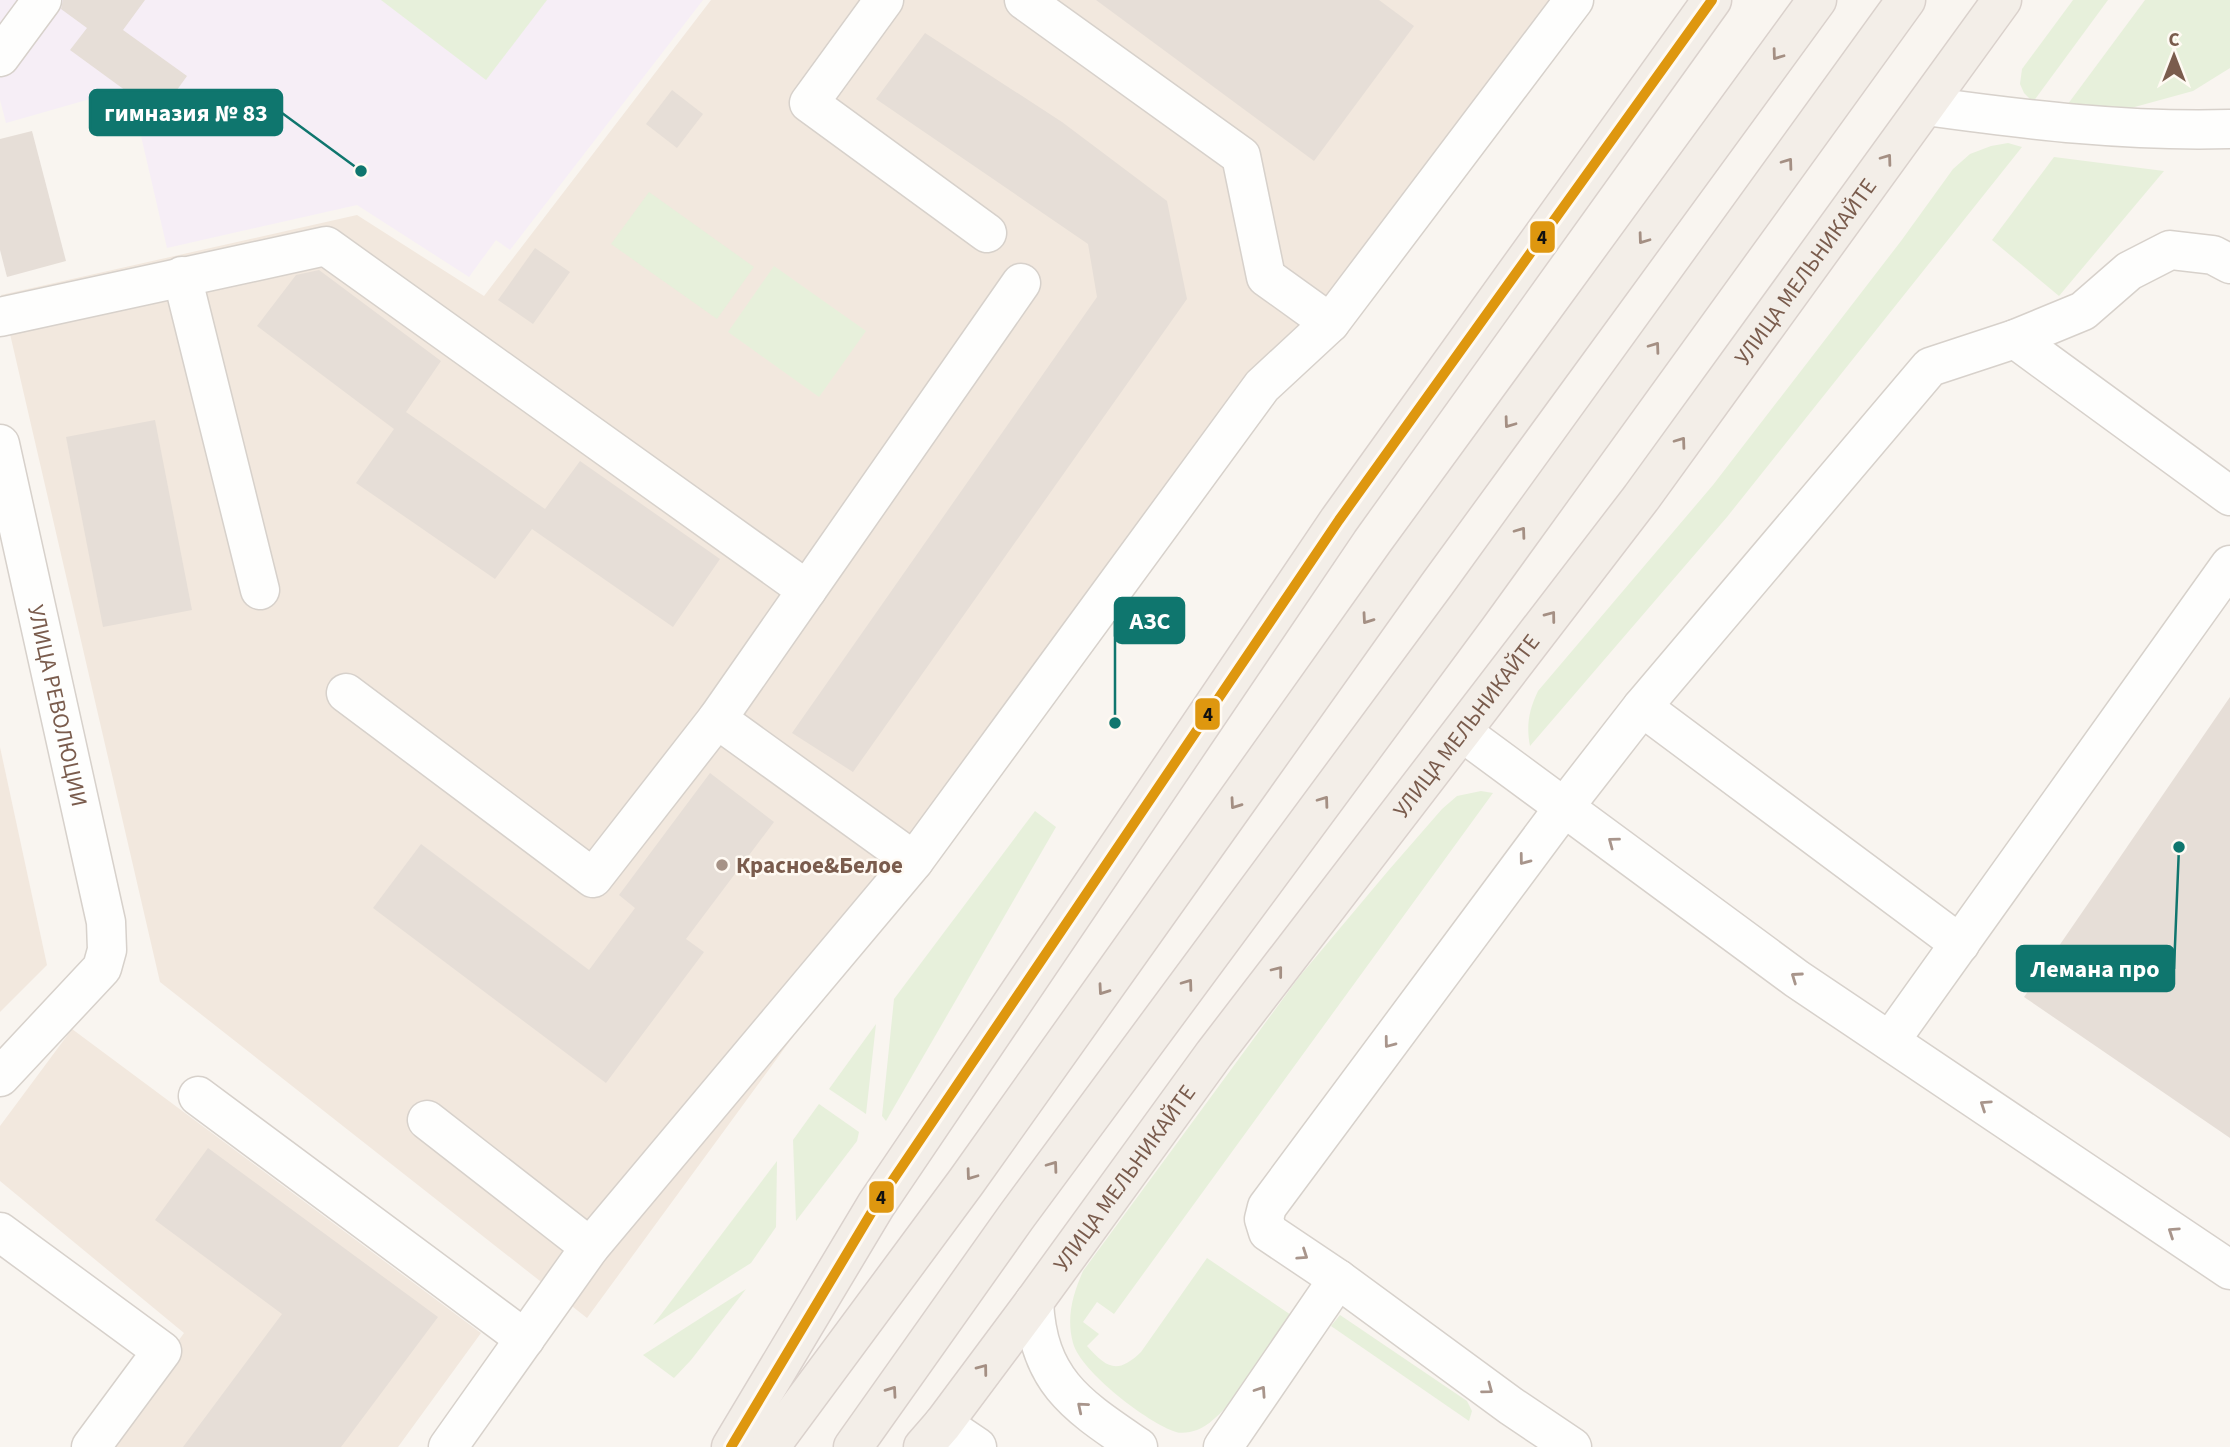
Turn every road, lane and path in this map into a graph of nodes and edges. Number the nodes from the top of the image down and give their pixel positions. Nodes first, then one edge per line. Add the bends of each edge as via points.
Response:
1 (42, 0) edge
2 (884, 0) edge
3 (1024, 0) edge
4 (1574, 0) edge
5 (1712, 0) edge
6 (1817, 0) edge
7 (1906, 0) edge
8 (2003, 0) edge
9 (2012, 0) edge
10 (1971, 46) junction
11 (0, 57) edge
12 (1926, 106) junction
13 (2230, 130) edge
14 (987, 233) dead end
15 (2230, 264) edge
16 (182, 276) junction
17 (1021, 283) dead end
18 (0, 317) edge
19 (1330, 323) junction
20 (2015, 339) junction
21 (0, 444) edge
22 (2230, 496) edge
23 (2230, 565) edge
24 (260, 590) dead end
25 (807, 590) junction
26 (346, 693) dead end
27 (1642, 707) junction
28 (717, 719) junction
29 (1462, 732) junction
30 (1565, 806) junction
31 (914, 861) junction
32 (1960, 944) junction
33 (1890, 1041) junction
34 (4, 1068) edge
35 (198, 1096) dead end
36 (428, 1120) dead end
37 (0, 1232) edge
38 (590, 1248) junction
39 (2230, 1270) edge
40 (1338, 1279) junction
41 (1034, 1302) junction
42 (525, 1339) junction
43 (933, 1436) edge
44 (91, 1447) edge
45 (448, 1447) edge
46 (731, 1447) edge
47 (770, 1447) edge
48 (853, 1447) edge
49 (977, 1447) edge
50 (1138, 1447) edge
51 (1223, 1447) edge
52 (1572, 1447) edge

1 - 11 street
2 - 14 street via 809,103
3 - 19 street via 1241,156 1266,277
4 - 19 street
5 - 46 main road via 1339,520 876,1205
6 -> 47 main road
48 -> 7 main road via 1016,1217 1467,607
8 - 10 main road, УЛИЦА МЕЛЬНИКАЙТЕ
9 - 10 main road
10 - 12 main road, УЛИЦА МЕЛЬНИКАЙТЕ
12 - 13 street via 2048,122 2168,131
29 -> 12 main road, УЛИЦА МЕЛЬНИКАЙТЕ via 1641,498
15 - 20 street via 2213,255 2170,250 2129,271 2083,311
16 - 18 street
16 - 24 street
16 - 25 street via 326,246
17 - 25 street
19 - 31 street via 1262,386
20 - 22 street
20 - 27 street via 1930,367
21 - 34 street, УЛИЦА РЕВОЛЮЦИИ via 106,922 107,950 102,968
23 - 32 street
25 - 28 street
26 - 28 street via 593,878
27 - 30 street
27 - 32 street
28 - 31 street
29 - 30 street
41 -> 29 main road, УЛИЦА МЕЛЬНИКАЙТЕ via 1214,1054
33 -> 30 street via 1797,979
30 -> 40 street via 1267,1207 1268,1232
31 - 38 street
32 - 33 street
39 -> 33 street
35 - 42 street
36 - 38 street
37 - 44 street via 162,1351
38 - 42 street
51 -> 40 street
40 -> 52 street
43 -> 41 main road, УЛИЦА МЕЛЬНИКАЙТЕ
50 -> 41 street via 1069,1396 1040,1344
42 - 45 street
43 - 49 street

